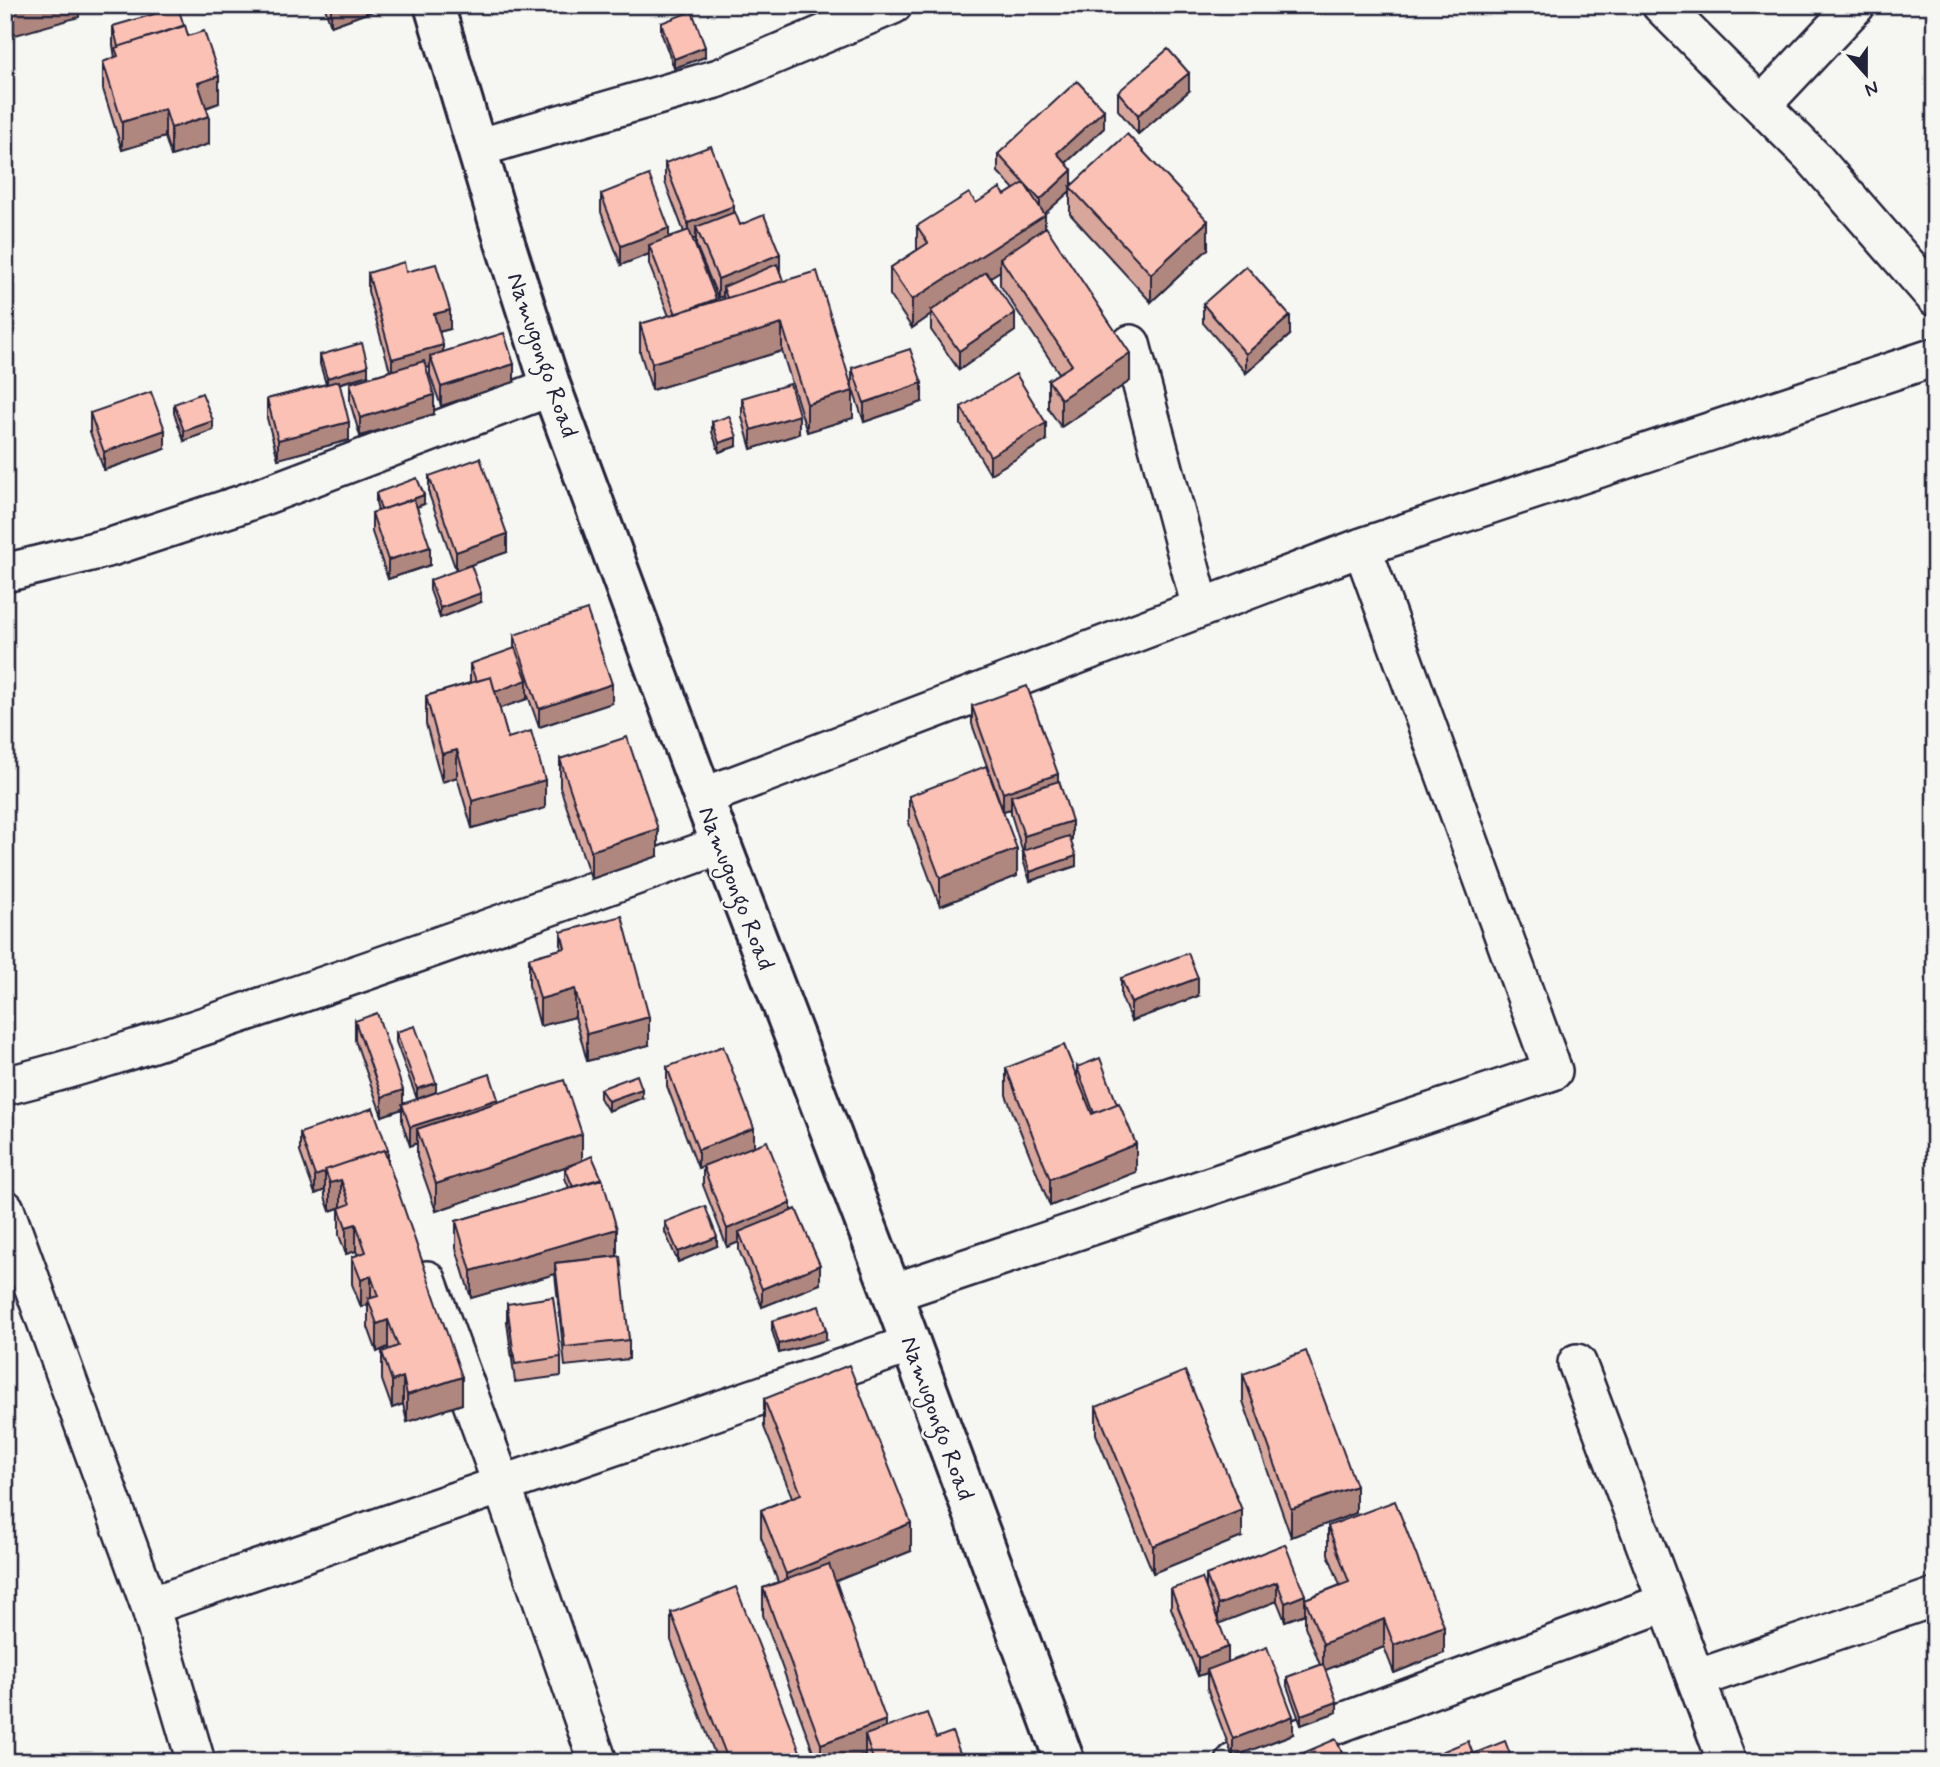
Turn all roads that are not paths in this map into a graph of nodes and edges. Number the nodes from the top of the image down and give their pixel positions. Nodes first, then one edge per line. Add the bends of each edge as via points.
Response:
1 (434, 5) edge
2 (892, 5) edge
3 (1661, 5) edge
4 (1856, 5) edge
5 (1762, 105) junction
6 (477, 148) junction
7 (1935, 296) edge
8 (1131, 344) dead end
9 (1935, 357) edge
10 (551, 387) junction
11 (1362, 547) junction
12 (5, 573) edge
13 (1201, 608) junction
14 (703, 797) junction
15 (721, 845) junction
16 (5, 1086) edge
17 (5, 1209) edge
18 (414, 1244) edge
19 (892, 1293) junction
20 (911, 1344) junction
21 (1577, 1363) dead end
22 (502, 1485) junction
23 (1935, 1597) edge
24 (1667, 1602) junction
25 (150, 1606) junction
26 (1696, 1679) junction
27 (196, 1762) edge
28 (598, 1762) edge
29 (1065, 1762) edge
30 (1235, 1762) edge
31 (1727, 1762) edge

1 - 6 main road, Namugongo Road
2 - 6 street via 719,78
3 - 5 street
4 - 5 street
5 - 7 street
6 - 10 main road, Namugongo Road
8 - 13 street
9 - 11 street
10 - 12 street via 242,504 111,547
10 - 14 main road, Namugongo Road
11 - 13 street
11 - 19 street via 1553,1070
13 - 14 street
14 - 15 main road, Namugongo Road
15 - 16 street via 217,1022
15 - 19 main road, Namugongo Road
17 - 25 street
18 - 22 street
19 - 20 main road, Namugongo Road
20 - 22 street
20 - 29 main road, Namugongo Road
21 - 24 street
22 - 25 street
22 - 28 street
23 - 26 street
24 - 26 street
24 - 30 street
25 - 27 street
26 - 31 street

